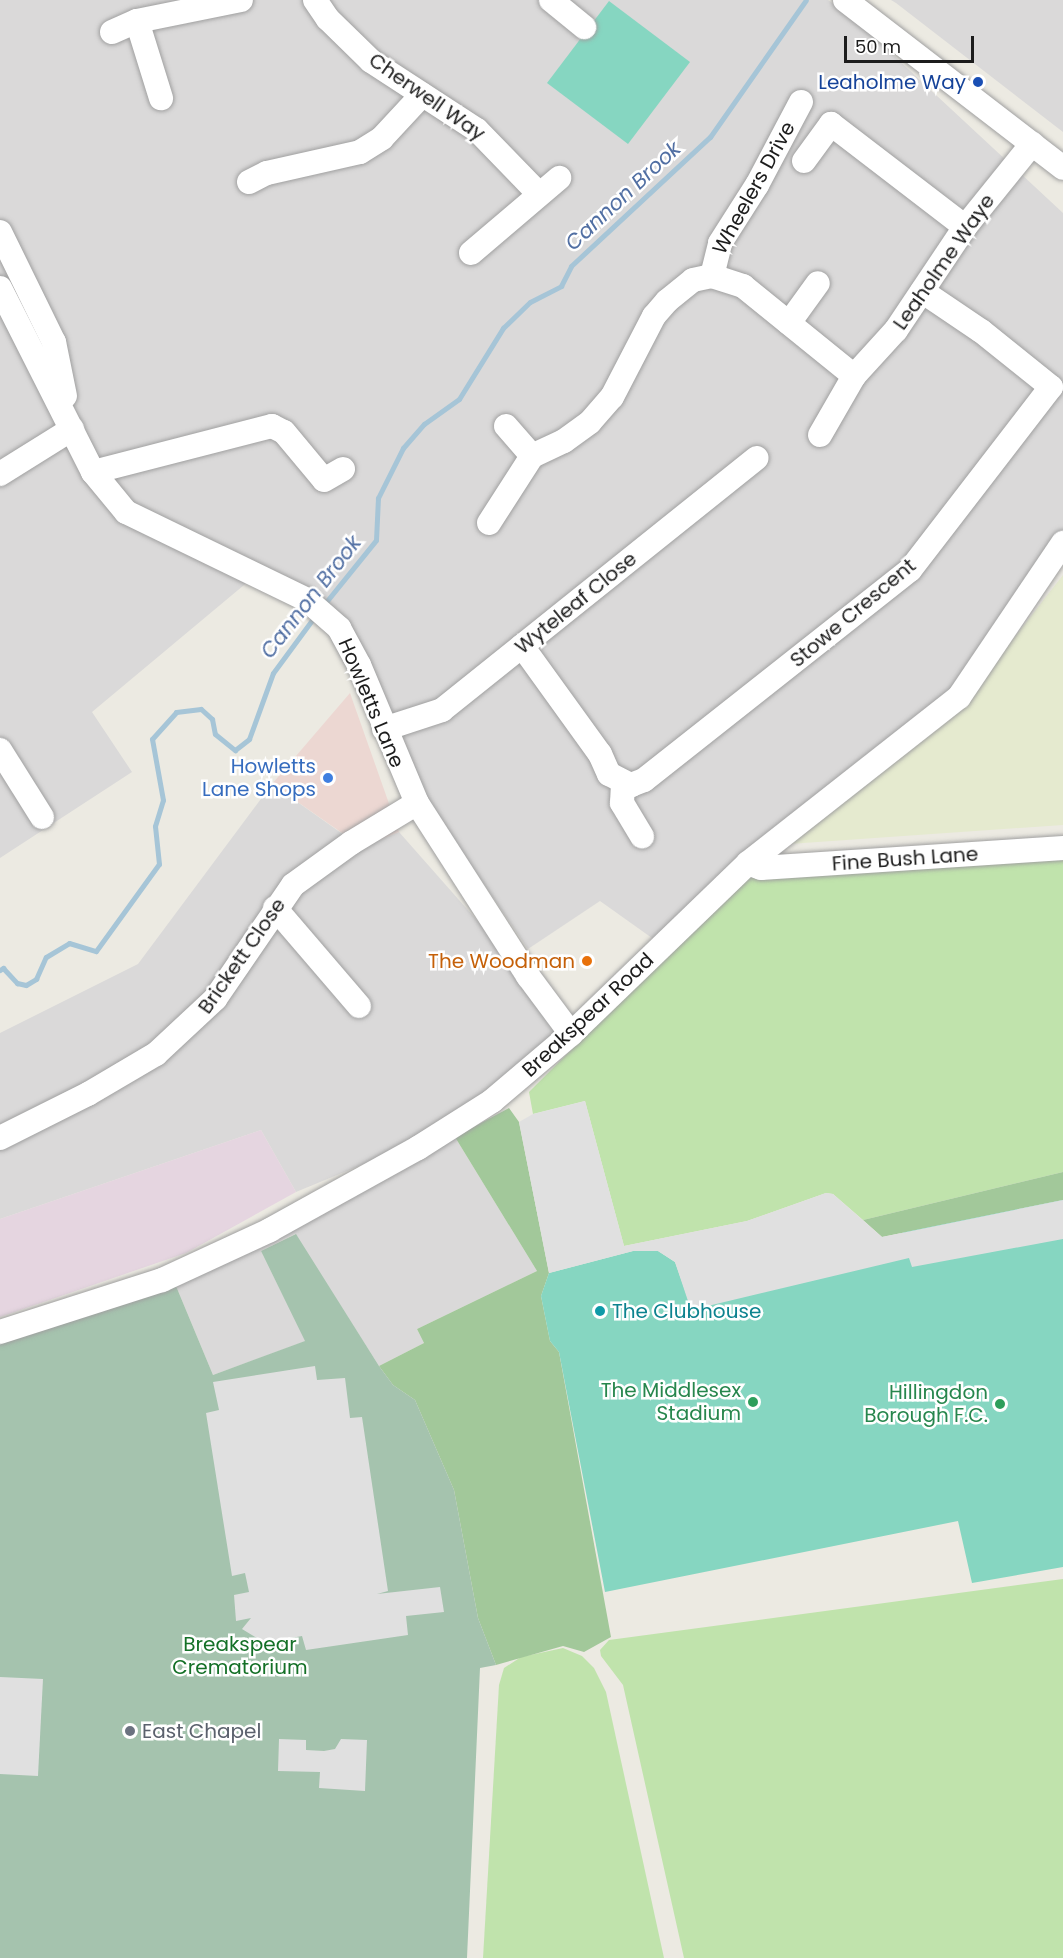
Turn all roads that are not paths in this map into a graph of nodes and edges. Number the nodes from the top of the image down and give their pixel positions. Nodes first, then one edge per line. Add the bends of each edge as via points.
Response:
1 (240, 0) edge
2 (315, 0) edge
3 (551, 0) edge
4 (852, 2) edge
5 (137, 21) junction
6 (585, 27) dead end
7 (111, 32) dead end
8 (422, 95) junction
9 (161, 98) dead end
10 (801, 102) dead end
11 (1032, 144) junction
12 (804, 161) dead end
13 (1063, 168) edge
14 (559, 178) dead end
15 (249, 182) dead end
16 (539, 194) junction
17 (965, 227) junction
18 (0, 232) edge
19 (471, 253) dead end
20 (712, 276) junction
21 (818, 283) dead end
22 (0, 288) edge
23 (922, 291) junction
24 (789, 323) junction
25 (854, 376) junction
26 (1057, 391) edge
27 (506, 426) dead end
28 (72, 429) junction
29 (820, 435) dead end
30 (532, 456) junction
31 (756, 458) dead end
32 (343, 469) dead end
33 (93, 472) junction
34 (0, 474) edge
35 (489, 523) dead end
36 (1063, 543) edge
37 (522, 646) junction
38 (384, 729) junction
39 (0, 750) edge
40 (623, 784) junction
41 (417, 803) junction
42 (42, 817) dead end
43 (642, 836) dead end
44 (1063, 848) edge
45 (748, 863) junction
46 (275, 908) junction
47 (359, 1006) dead end
48 (572, 1034) junction
49 (0, 1138) edge
50 (0, 1332) edge

1 - 5 street
2 - 8 street, Cherwell Way via 347,39
3 - 6 street
4 - 11 street
5 - 7 street
5 - 9 street
8 - 15 street via 382,138 360,152 267,173
8 - 16 street, Cherwell Way via 497,147
10 - 20 street, Wheelers Drive via 757,186 720,243
11 - 13 street
11 - 17 street, Leaholme Waye
12 - 17 street via 831,124
14 - 16 street
16 - 19 street
17 - 23 street, Leaholme Waye
18 - 28 street, Howletts Lane via 54,342
20 - 24 street via 743,286
20 - 30 street via 693,280 667,301 612,397 590,422 564,441
21 - 24 street
22 - 28 street, Howletts Lane
23 - 25 street, Leaholme Waye via 873,359
23 - 26 street, Stowe Crescent via 981,330
24 - 25 street
25 - 29 street, Leaholme Waye
26 - 40 street, Stowe Crescent via 910,570 644,780
27 - 30 street
28 - 33 street, Howletts Lane
28 - 34 street
30 - 35 street
31 - 37 street, Wyteleaf Close
32 - 33 street via 324,480 284,432 272,426
33 - 38 street, Howletts Lane via 126,512 320,610 359,665
36 - 45 street, Breakspear Road via 958,697
37 - 38 street, Wyteleaf Close via 442,710
37 - 40 street via 600,754 609,774
38 - 41 street, Howletts Lane
39 - 42 street
40 - 43 street via 622,803
41 - 46 street, Brickett Close via 319,865 293,885
41 - 48 street, Howletts Lane via 528,976
44 - 45 street, Fine Bush Lane via 761,868
45 - 48 street, Breakspear Road
46 - 47 street
46 - 49 street, Brickett Close via 215,999 189,1027 118,1078
48 - 50 street, Breakspear Road via 492,1101 304,1214 162,1280

